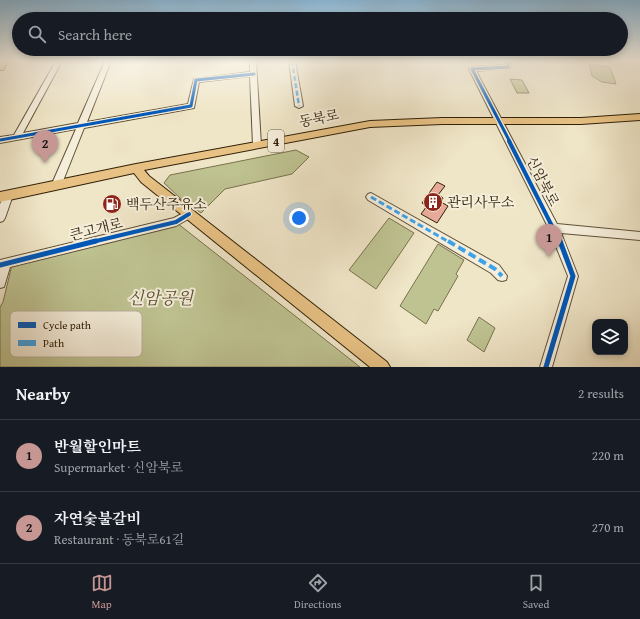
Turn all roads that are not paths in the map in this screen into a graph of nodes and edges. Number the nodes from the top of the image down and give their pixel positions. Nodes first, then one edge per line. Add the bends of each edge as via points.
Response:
1 (50, 78) edge
2 (101, 78) edge
3 (213, 78) edge
4 (254, 78) edge
5 (295, 78) edge
6 (477, 78) edge
7 (299, 106) dead end
8 (640, 117) edge
9 (499, 121) junction
10 (82, 126) junction
11 (17, 137) junction
12 (0, 140) edge
13 (257, 145) junction
14 (136, 168) junction
15 (56, 186) junction
16 (4, 196) edge
17 (371, 197) dead end
18 (189, 214) junction
19 (0, 218) edge
20 (554, 228) junction
21 (640, 236) edge
22 (3, 264) edge
23 (502, 276) dead end
24 (0, 283) edge
25 (382, 367) edge
26 (546, 367) edge

1 - 11 street
2 - 10 street
3 - 10 street via 195,80 191,106
4 - 13 street
5 - 7 street
6 - 9 street, 신암북로
8 - 9 main road, 동북로 / 4 via 581,121
9 - 13 main road, 동북로 / 4 via 370,124
9 - 20 street, 신암북로
10 - 11 street
10 - 15 street
11 - 12 street
13 - 14 main road, 동북로 / 4
14 - 15 main road, 동북로 / 4
14 - 18 main road via 145,179
15 - 16 main road, 동북로 / 4
16 - 19 street, 동북로
17 - 23 street via 495,269
18 - 22 street, 큰고개로 via 176,222
18 - 25 main road
20 - 21 street
20 - 26 street, 신암북로 via 573,276
22 - 24 street

